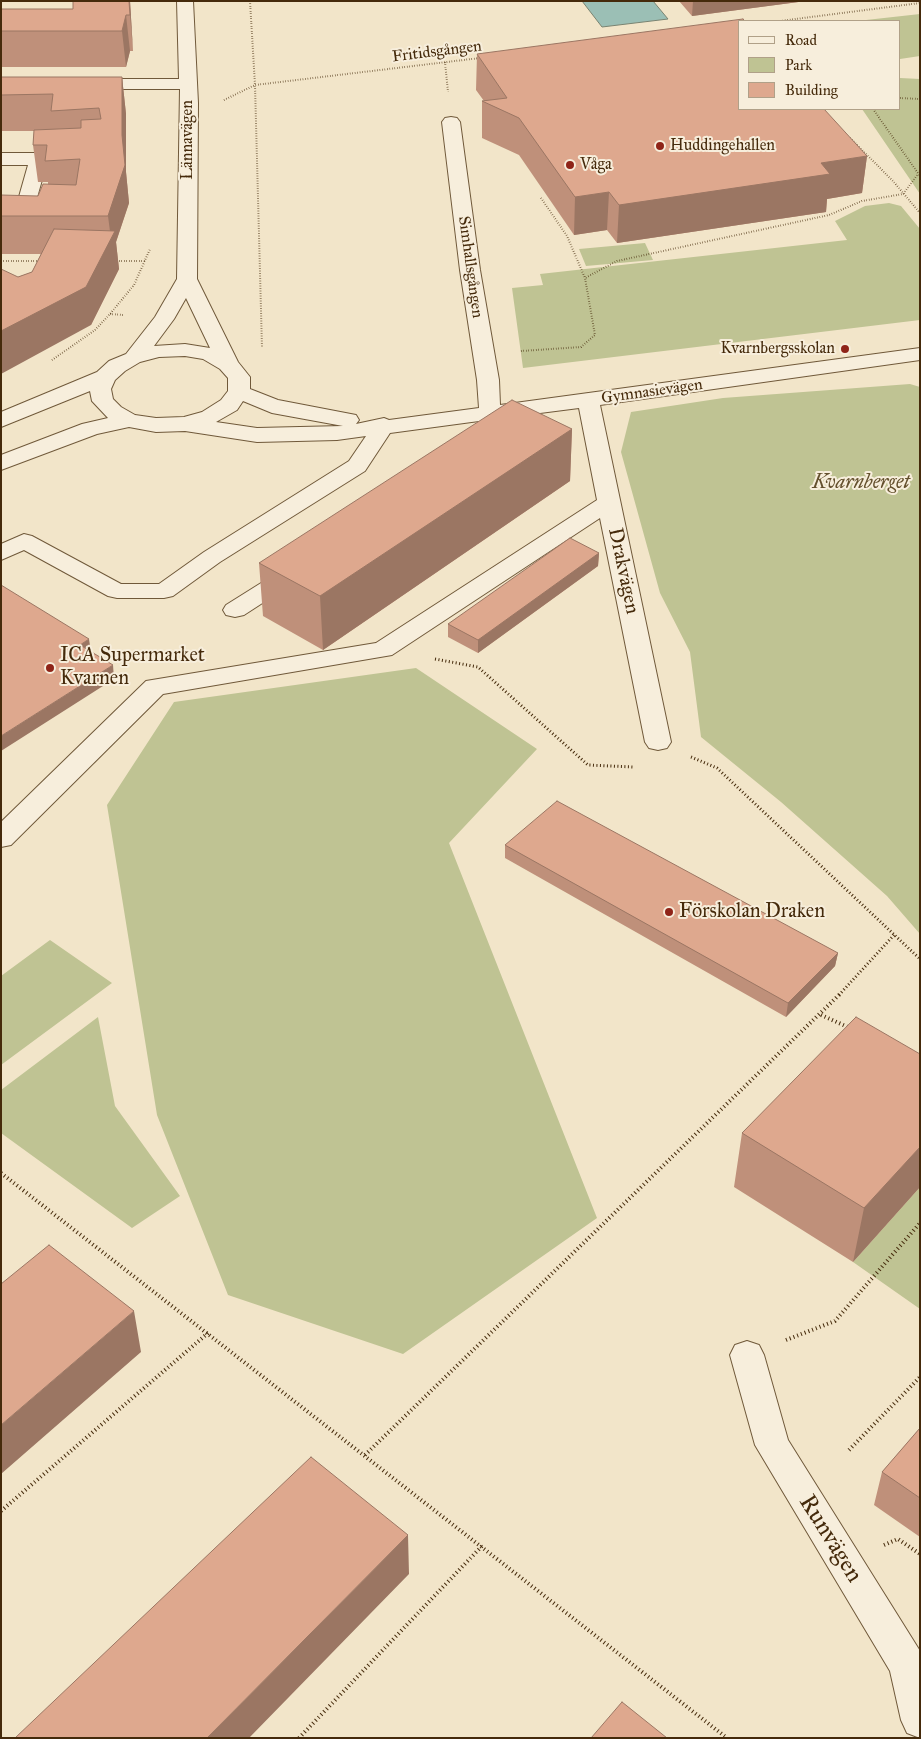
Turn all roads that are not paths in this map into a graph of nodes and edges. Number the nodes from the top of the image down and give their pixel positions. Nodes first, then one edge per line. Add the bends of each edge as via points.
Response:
1 (185, 1) edge
2 (70, 84) edge
3 (186, 84) junction
4 (451, 122) dead end
5 (1, 159) edge
6 (23, 218) edge
7 (187, 279) junction
8 (920, 354) edge
9 (133, 358) junction
10 (228, 364) junction
11 (105, 377) junction
12 (239, 392) junction
13 (588, 401) junction
14 (490, 412) junction
15 (1, 420) edge
16 (129, 420) junction
17 (185, 424) junction
18 (384, 425) junction
19 (492, 450) edge
20 (1, 463) edge
21 (609, 502) junction
22 (1, 553) edge
23 (315, 560) edge
24 (235, 610) dead end
25 (658, 742) road end
26 (1, 838) edge
27 (747, 1355) road end
28 (920, 1720) edge

1 - 3 street, Lännavägen
2 - 3 street
3 - 7 street, Lännavägen via 189,103
4 - 14 street, Simhallsgången
5 - 6 street via 39,159
7 - 9 street, Lännavägen via 164,319
7 - 10 street, Lännavägen
8 - 13 street, Gymnasievägen
9 - 10 street via 158,351 185,350 209,354
9 - 11 street
10 - 12 street, Lännavägen via 239,377
11 - 15 street
11 - 16 street via 100,389 103,401 113,412
12 - 17 street via 229,405 210,417
12 - 18 street, Gymnasievägen via 272,406
13 - 14 street, Gymnasievägen
13 - 21 street, Drakvägen
14 - 18 street, Gymnasievägen
14 - 19 street, Simhallsgången
16 - 17 street via 156,425
16 - 20 street via 90,429
17 - 18 street, Gymnasievägen via 256,435 337,433
18 - 22 street via 357,466 164,591 117,591 24,541
21 - 25 street, Drakvägen
21 - 26 street via 382,650 155,687
23 - 24 street
27 - 28 street, Runvägen via 772,1445 908,1666

